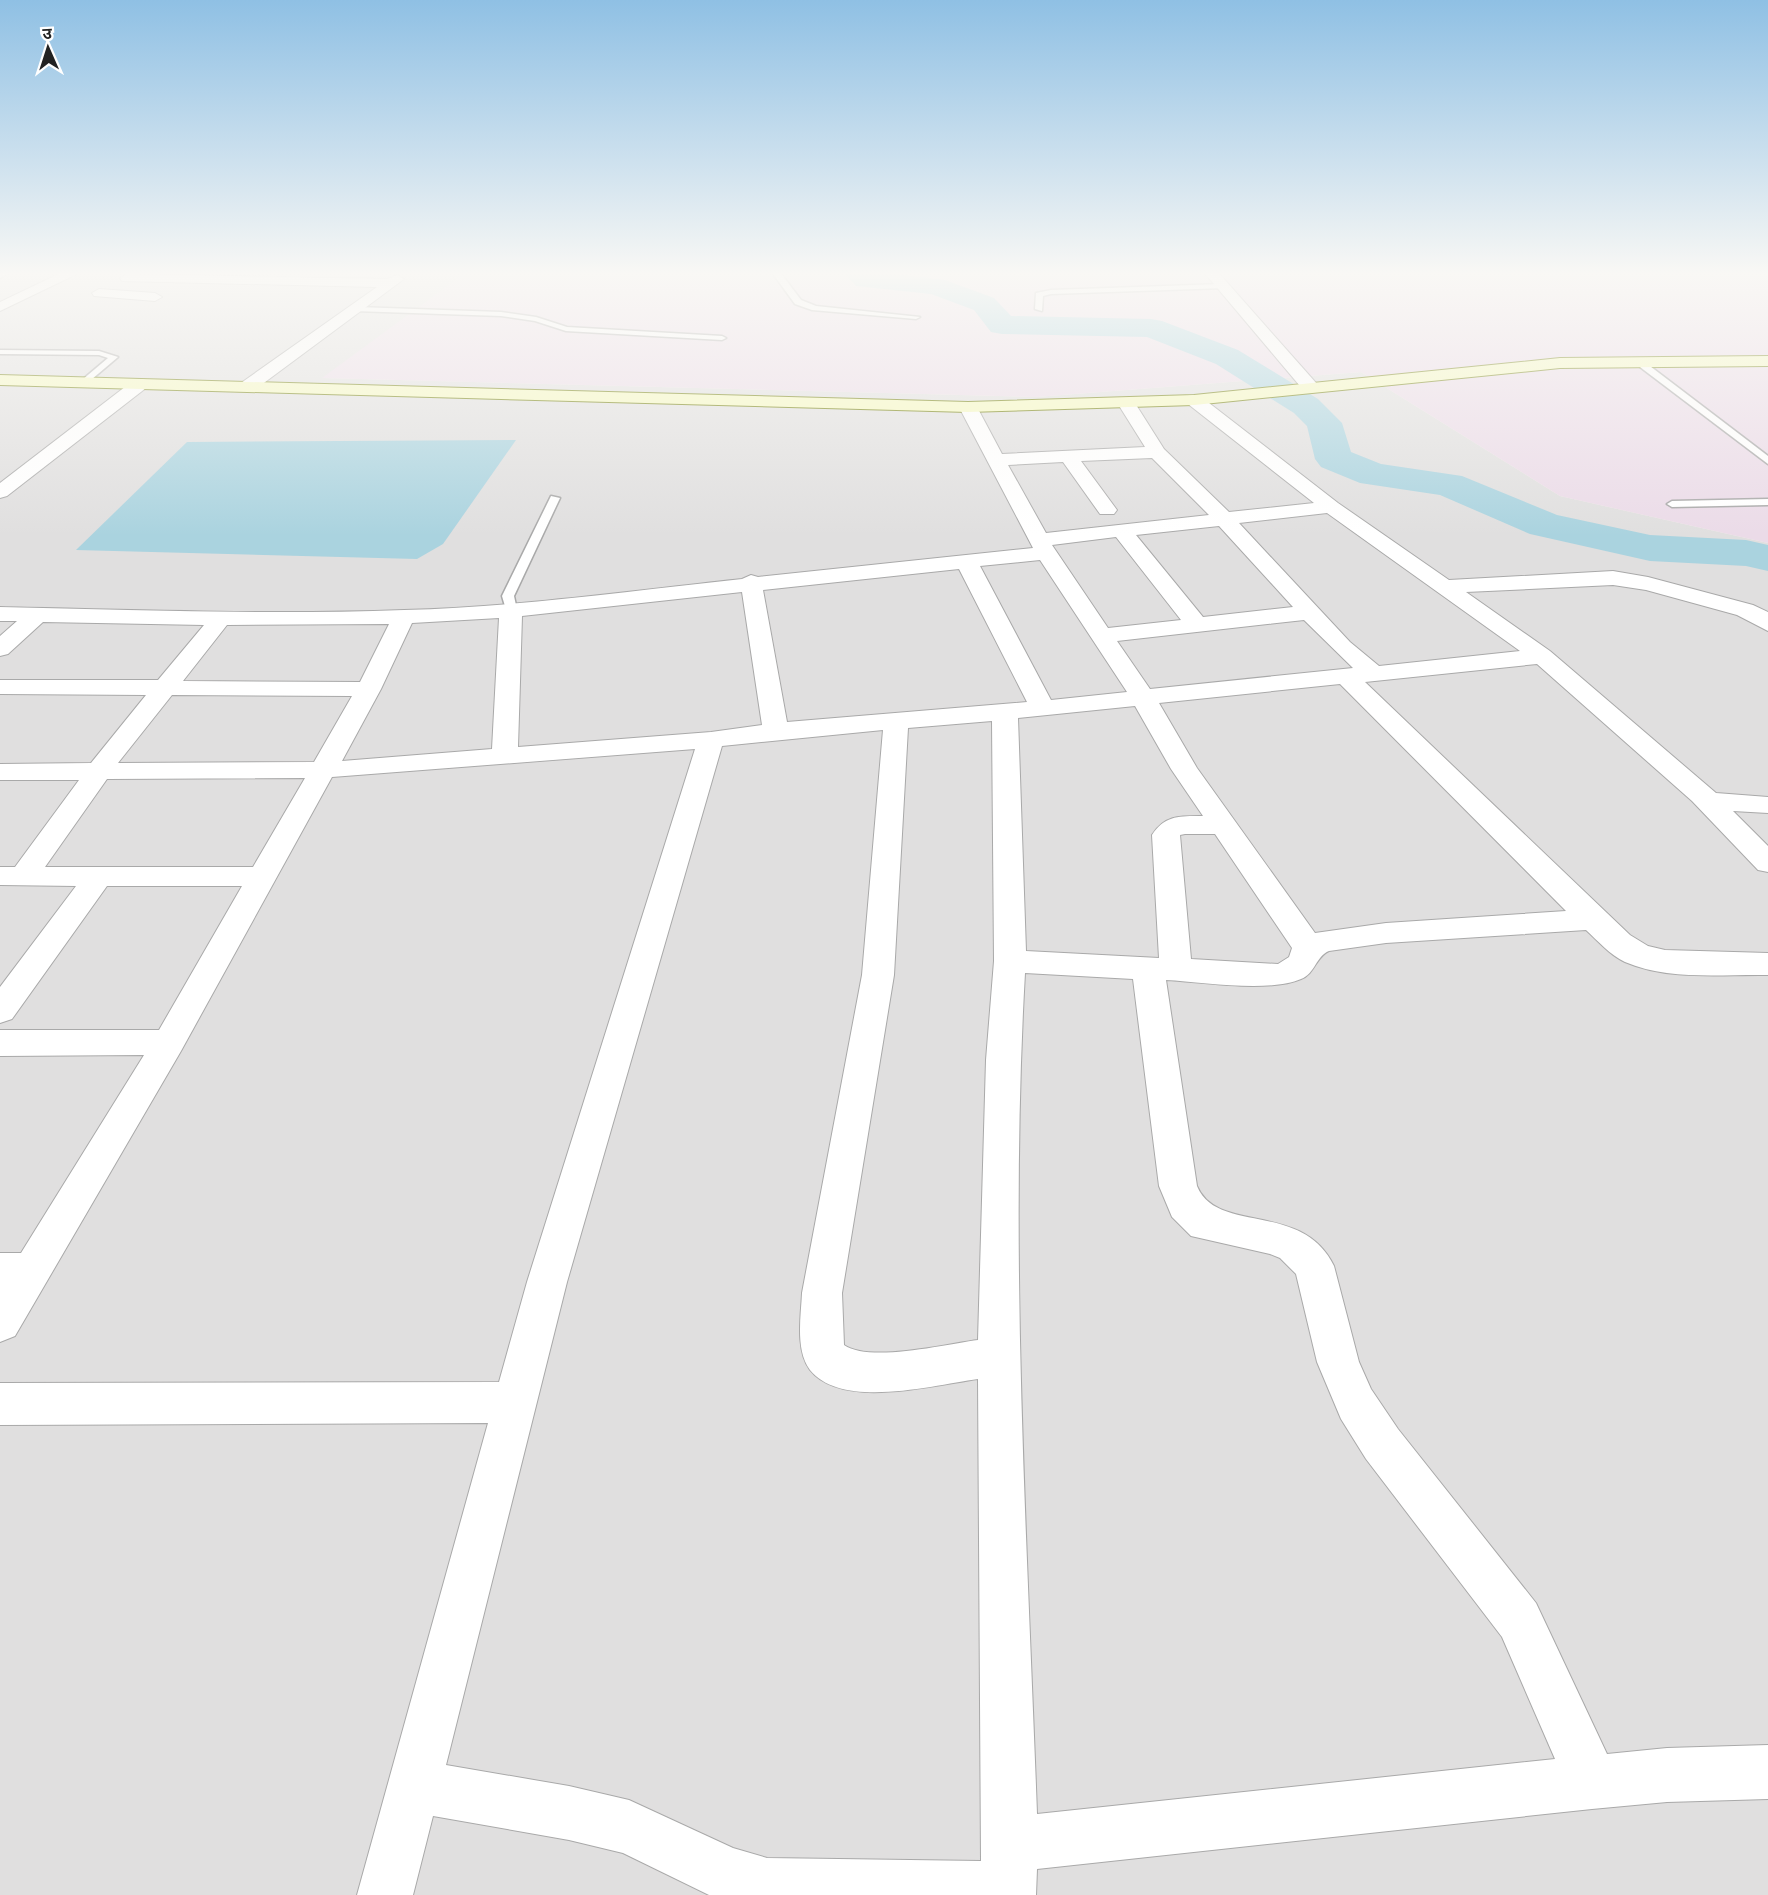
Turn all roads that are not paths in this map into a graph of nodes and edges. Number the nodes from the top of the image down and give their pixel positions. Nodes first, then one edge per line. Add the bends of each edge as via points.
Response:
1 (111, 359) edge
2 (286, 359) edge
3 (1279, 359) edge
4 (1768, 361) edge
5 (1639, 362) junction
6 (0, 380) edge
7 (85, 382) junction
8 (140, 384) junction
9 (247, 387) junction
10 (1302, 389) junction
11 (1194, 400) junction
12 (1127, 404) junction
13 (968, 407) junction
14 (1157, 452) junction
15 (1068, 456) junction
16 (996, 460) junction
17 (1768, 461) edge
18 (0, 492) edge
19 (555, 498) dead end
20 (1768, 502) edge
21 (1672, 504) dead end
22 (1331, 507) junction
23 (1107, 510) dead end
24 (1225, 520) junction
25 (1122, 531) junction
26 (1042, 547) junction
27 (966, 561) junction
28 (752, 582) junction
29 (1444, 587) junction
30 (511, 610) junction
31 (1311, 612) junction
32 (0, 614) edge
33 (39, 614) junction
34 (404, 617) junction
35 (220, 618) junction
36 (1768, 624) edge
37 (1197, 625) junction
38 (1101, 636) junction
39 (0, 649) edge
40 (1542, 657) junction
41 (1359, 675) junction
42 (0, 687) edge
43 (165, 688) junction
44 (369, 689) junction
45 (1142, 696) junction
46 (1024, 710) junction
47 (896, 720) junction
48 (776, 731) junction
49 (711, 740) junction
50 (505, 756) junction
51 (323, 770) junction
52 (0, 772) edge
53 (97, 773) junction
54 (1708, 801) junction
55 (1768, 805) edge
56 (1224, 825) junction
57 (1768, 863) edge
58 (12, 876) edge
59 (98, 877) junction
60 (261, 877) junction
61 (1593, 919) junction
62 (1308, 946) junction
63 (1010, 961) junction
64 (1768, 964) edge
65 (1162, 969) junction
66 (0, 1011) edge
67 (169, 1041) junction
68 (0, 1043) edge
69 (16, 1270) edge
70 (0, 1323) edge
71 (999, 1358) junction
72 (516, 1402) junction
73 (0, 1404) edge
74 (1768, 1772) edge
75 (1592, 1782) junction
76 (414, 1786) junction
77 (1009, 1876) edge
78 (385, 1895) edge

1 - 7 lane
2 - 9 street
3 - 10 street
4 - 5 main road
5 - 10 main road via 1514,367
5 - 17 lane
6 - 7 main road
7 - 8 main road
8 - 9 main road
8 - 18 street
9 - 13 main road
10 - 11 main road
11 - 12 main road
11 - 22 street
12 - 13 main road
12 - 14 street
13 - 16 street
14 - 15 street
14 - 24 street
15 - 16 street
15 - 23 street
16 - 26 street
19 - 30 lane via 508,596
20 - 21 lane
22 - 24 street
22 - 29 street
24 - 25 street
24 - 31 street
25 - 26 street
25 - 37 street
26 - 27 street
26 - 38 street
27 - 28 street
27 - 46 street
28 - 30 street
28 - 48 street
29 - 36 street via 1630,580 1745,610
29 - 40 street
30 - 34 street
30 - 50 street
31 - 37 street
31 - 41 street via 1342,647
32 - 33 street
33 - 35 street
33 - 39 street
34 - 35 street
34 - 44 street
35 - 43 street
37 - 38 street
38 - 45 street
40 - 41 street
40 - 54 street
41 - 45 street
41 - 61 street
42 - 43 street
43 - 44 street
43 - 53 street
44 - 51 street
45 - 46 street
45 - 56 street via 1184,769
46 - 47 street
46 - 63 street
47 - 48 street
47 - 71 street via 878,975 822,1293 821,1335 825,1356 846,1371 884,1372
48 - 49 street
49 - 50 street
49 - 72 street via 550,1271
50 - 51 street
51 - 53 street
51 - 60 street
52 - 53 street
53 - 58 street
54 - 55 street
54 - 57 street
56 - 62 street
56 - 65 street via 1182,825 1170,829 1166,836
58 - 59 street
59 - 60 street
59 - 66 street
60 - 67 street
61 - 62 street via 1386,933
61 - 64 street via 1638,955 1659,960
62 - 65 street via 1303,964 1278,975
63 - 65 street
63 - 71 street via 1003,1059
65 - 75 street via 1178,1186 1186,1206 1205,1224 1276,1238 1294,1246 1314,1266 1338,1362 1356,1404 1382,1444 1519,1620
67 - 68 street
67 - 69 street
69 - 70 street
71 - 77 street
72 - 73 street
72 - 76 street
74 - 75 street
75 - 77 street
76 - 77 street via 629,1827 726,1874 767,1886
76 - 78 street

